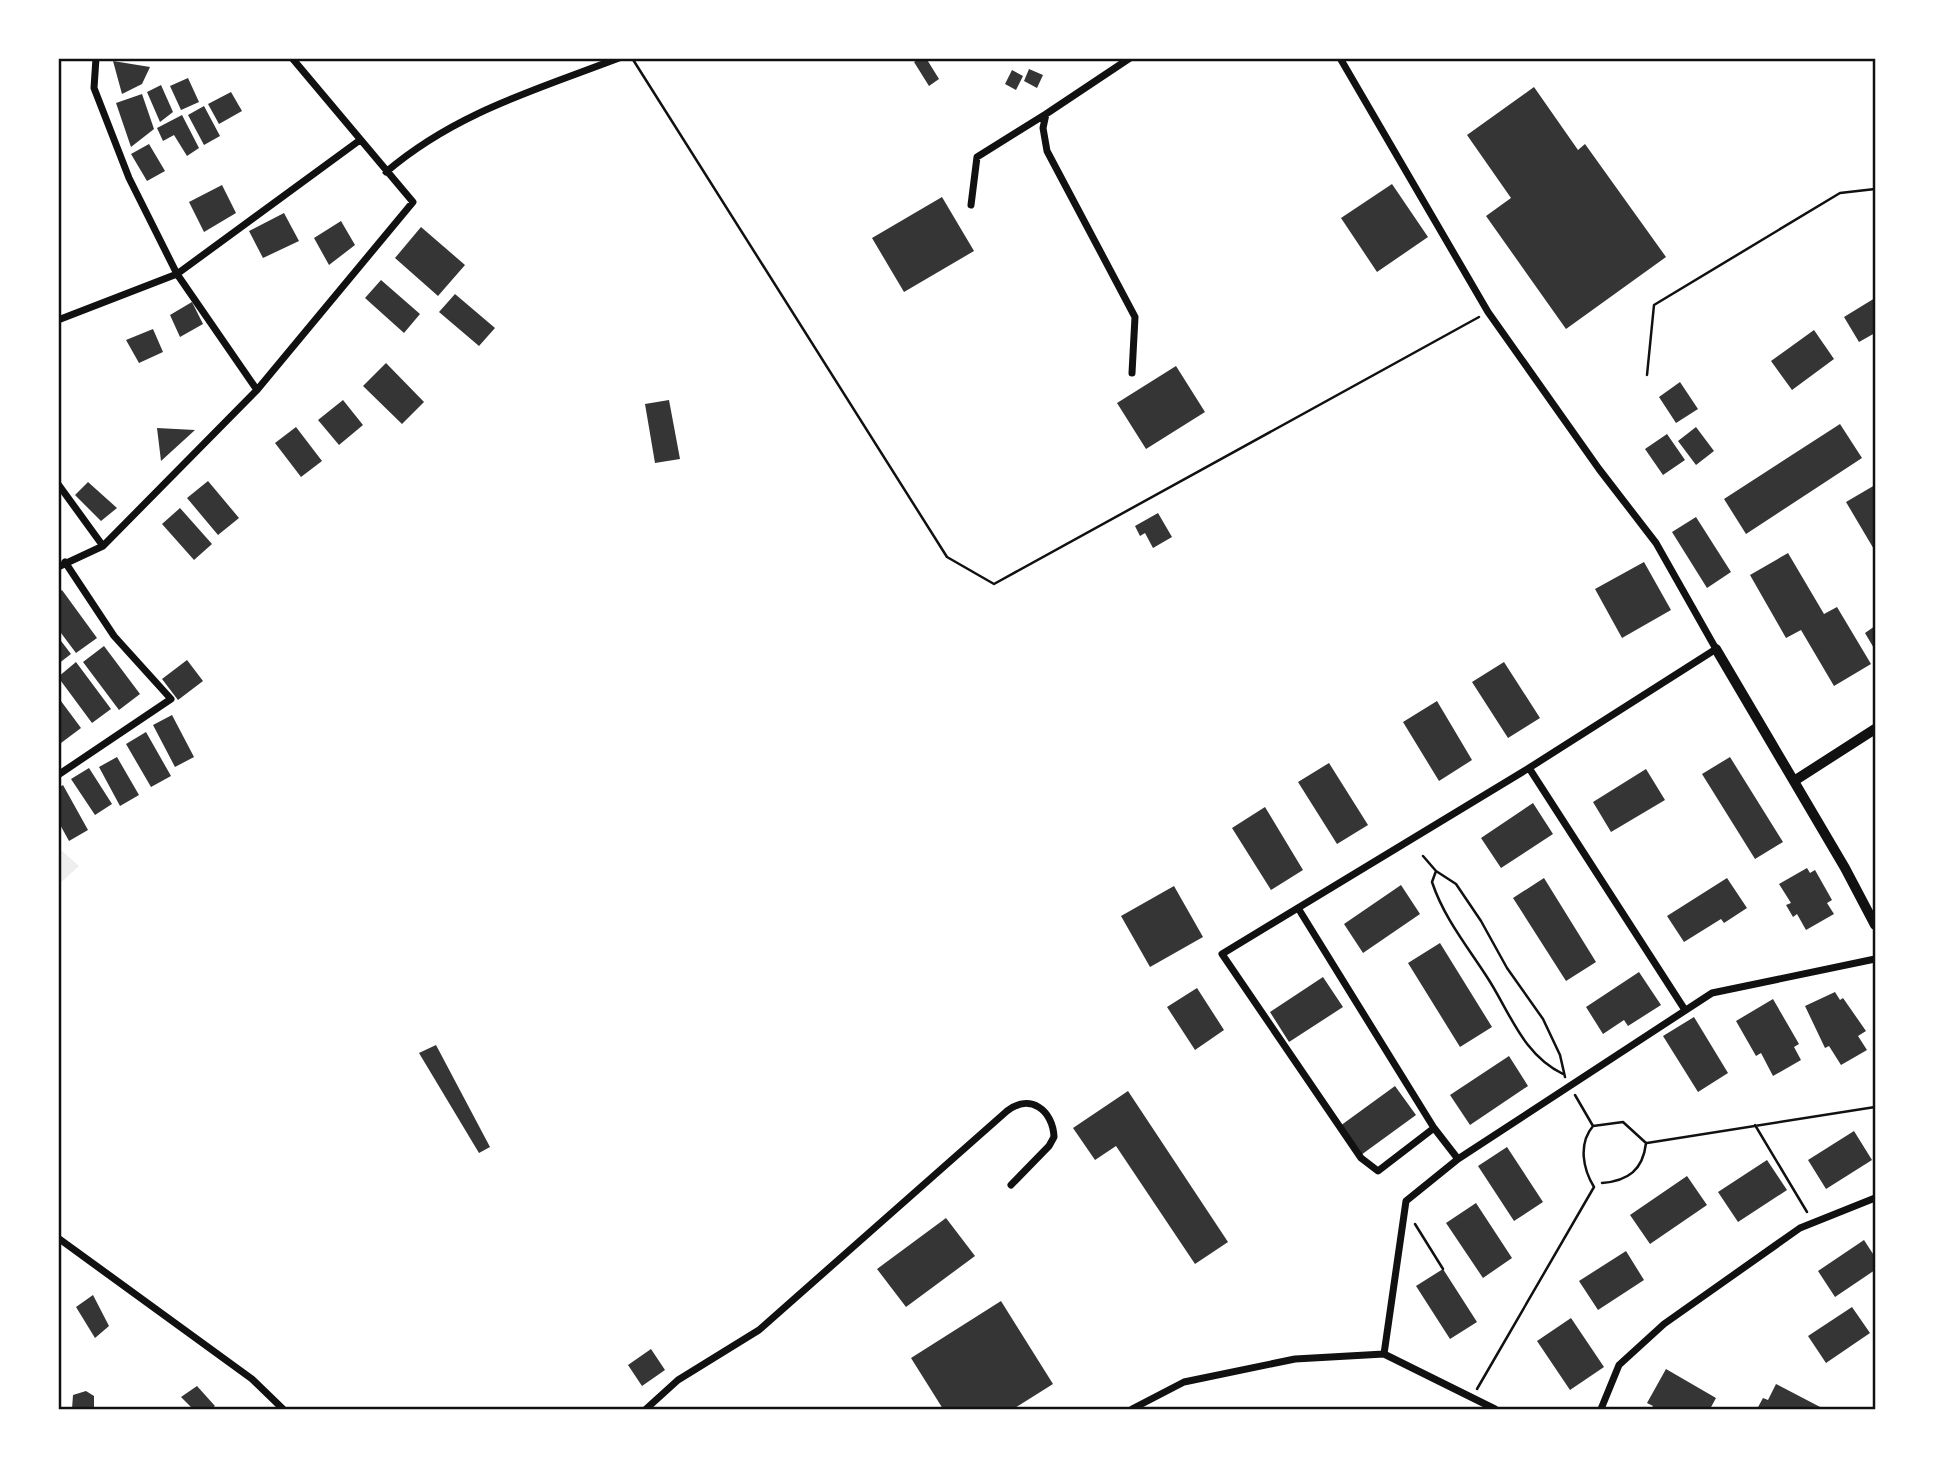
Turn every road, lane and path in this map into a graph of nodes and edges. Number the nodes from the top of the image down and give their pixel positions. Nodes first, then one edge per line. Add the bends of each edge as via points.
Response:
1 (96, 58) edge
2 (292, 58) edge
3 (619, 58) edge
4 (632, 58) edge
5 (1130, 58) edge
6 (1340, 58) edge
7 (1046, 114) junction
8 (360, 140) junction
9 (386, 172) junction
10 (1875, 189) edge
11 (971, 205) dead end
12 (177, 274) junction
13 (1488, 312) junction
14 (58, 320) edge
15 (1132, 373) dead end
16 (1647, 375) dead end
17 (257, 390) junction
18 (58, 484) edge
19 (103, 546) junction
20 (65, 562) junction
21 (58, 567) edge
22 (1716, 649) junction
23 (1875, 729) edge
24 (1529, 768) junction
25 (58, 775) edge
26 (1794, 781) junction
27 (1423, 856) dead end
28 (1436, 872) junction
29 (1298, 908) junction
30 (1875, 925) edge
31 (1875, 958) edge
32 (1685, 1010) junction
33 (1563, 1074) junction
34 (1570, 1086) junction
35 (1875, 1107) edge
36 (1755, 1125) junction
37 (1592, 1126) junction
38 (1434, 1128) junction
39 (1646, 1143) junction
40 (1458, 1159) junction
41 (1602, 1184) dead end
42 (1011, 1185) dead end
43 (1875, 1198) edge
44 (1405, 1208) junction
45 (1811, 1217) dead end
46 (58, 1238) edge
47 (1443, 1269) dead end
48 (1384, 1354) junction
49 (1472, 1398) junction
50 (283, 1409) edge
51 (646, 1409) edge
52 (1132, 1409) edge
53 (1495, 1409) edge
54 (1601, 1409) edge

1 - 12 street via 94,88 129,178
2 - 8 street
3 - 9 street via 463,118
4 - 13 path via 947,556 994,584
5 - 7 street
6 - 13 street
7 - 11 street via 978,157
7 - 15 street via 1047,150 1135,317
8 - 9 street
8 - 12 street
9 - 17 street via 413,202
10 - 16 path via 1840,192 1654,305
12 - 14 street
12 - 17 street
13 - 22 street via 1656,542
17 - 19 street
18 - 19 street
19 - 20 street
20 - 21 street
20 - 25 street via 114,636 171,699
22 - 24 street
22 - 26 street
23 - 26 street
24 - 29 street
24 - 32 street
26 - 30 street
27 - 28 path
28 - 33 path via 1456,884 1543,1019 1560,1055
28 - 33 path via 1432,882 1438,902 1517,1032 1536,1055
29 - 38 street
29 - 38 street via 1222,954 1360,1158 1378,1171
31 - 32 street via 1712,993
32 - 34 street
33 - 34 path
34 - 37 path
34 - 40 street
35 - 36 path
36 - 39 path
36 - 45 path
37 - 39 path via 1623,1122
37 - 49 path via 1584,1150 1584,1170 1594,1186
38 - 40 street
39 - 41 path via 1635,1171 1622,1181
40 - 44 street via 1406,1201
42 - 51 street via 1054,1137 1048,1118 1032,1102 1024,1101 1007,1111 759,1330 678,1380
43 - 54 street via 1800,1228 1664,1324 1619,1365
44 - 47 path
44 - 48 street
46 - 50 street via 253,1379
48 - 49 street
48 - 52 street via 1295,1359 1184,1382
49 - 53 street

